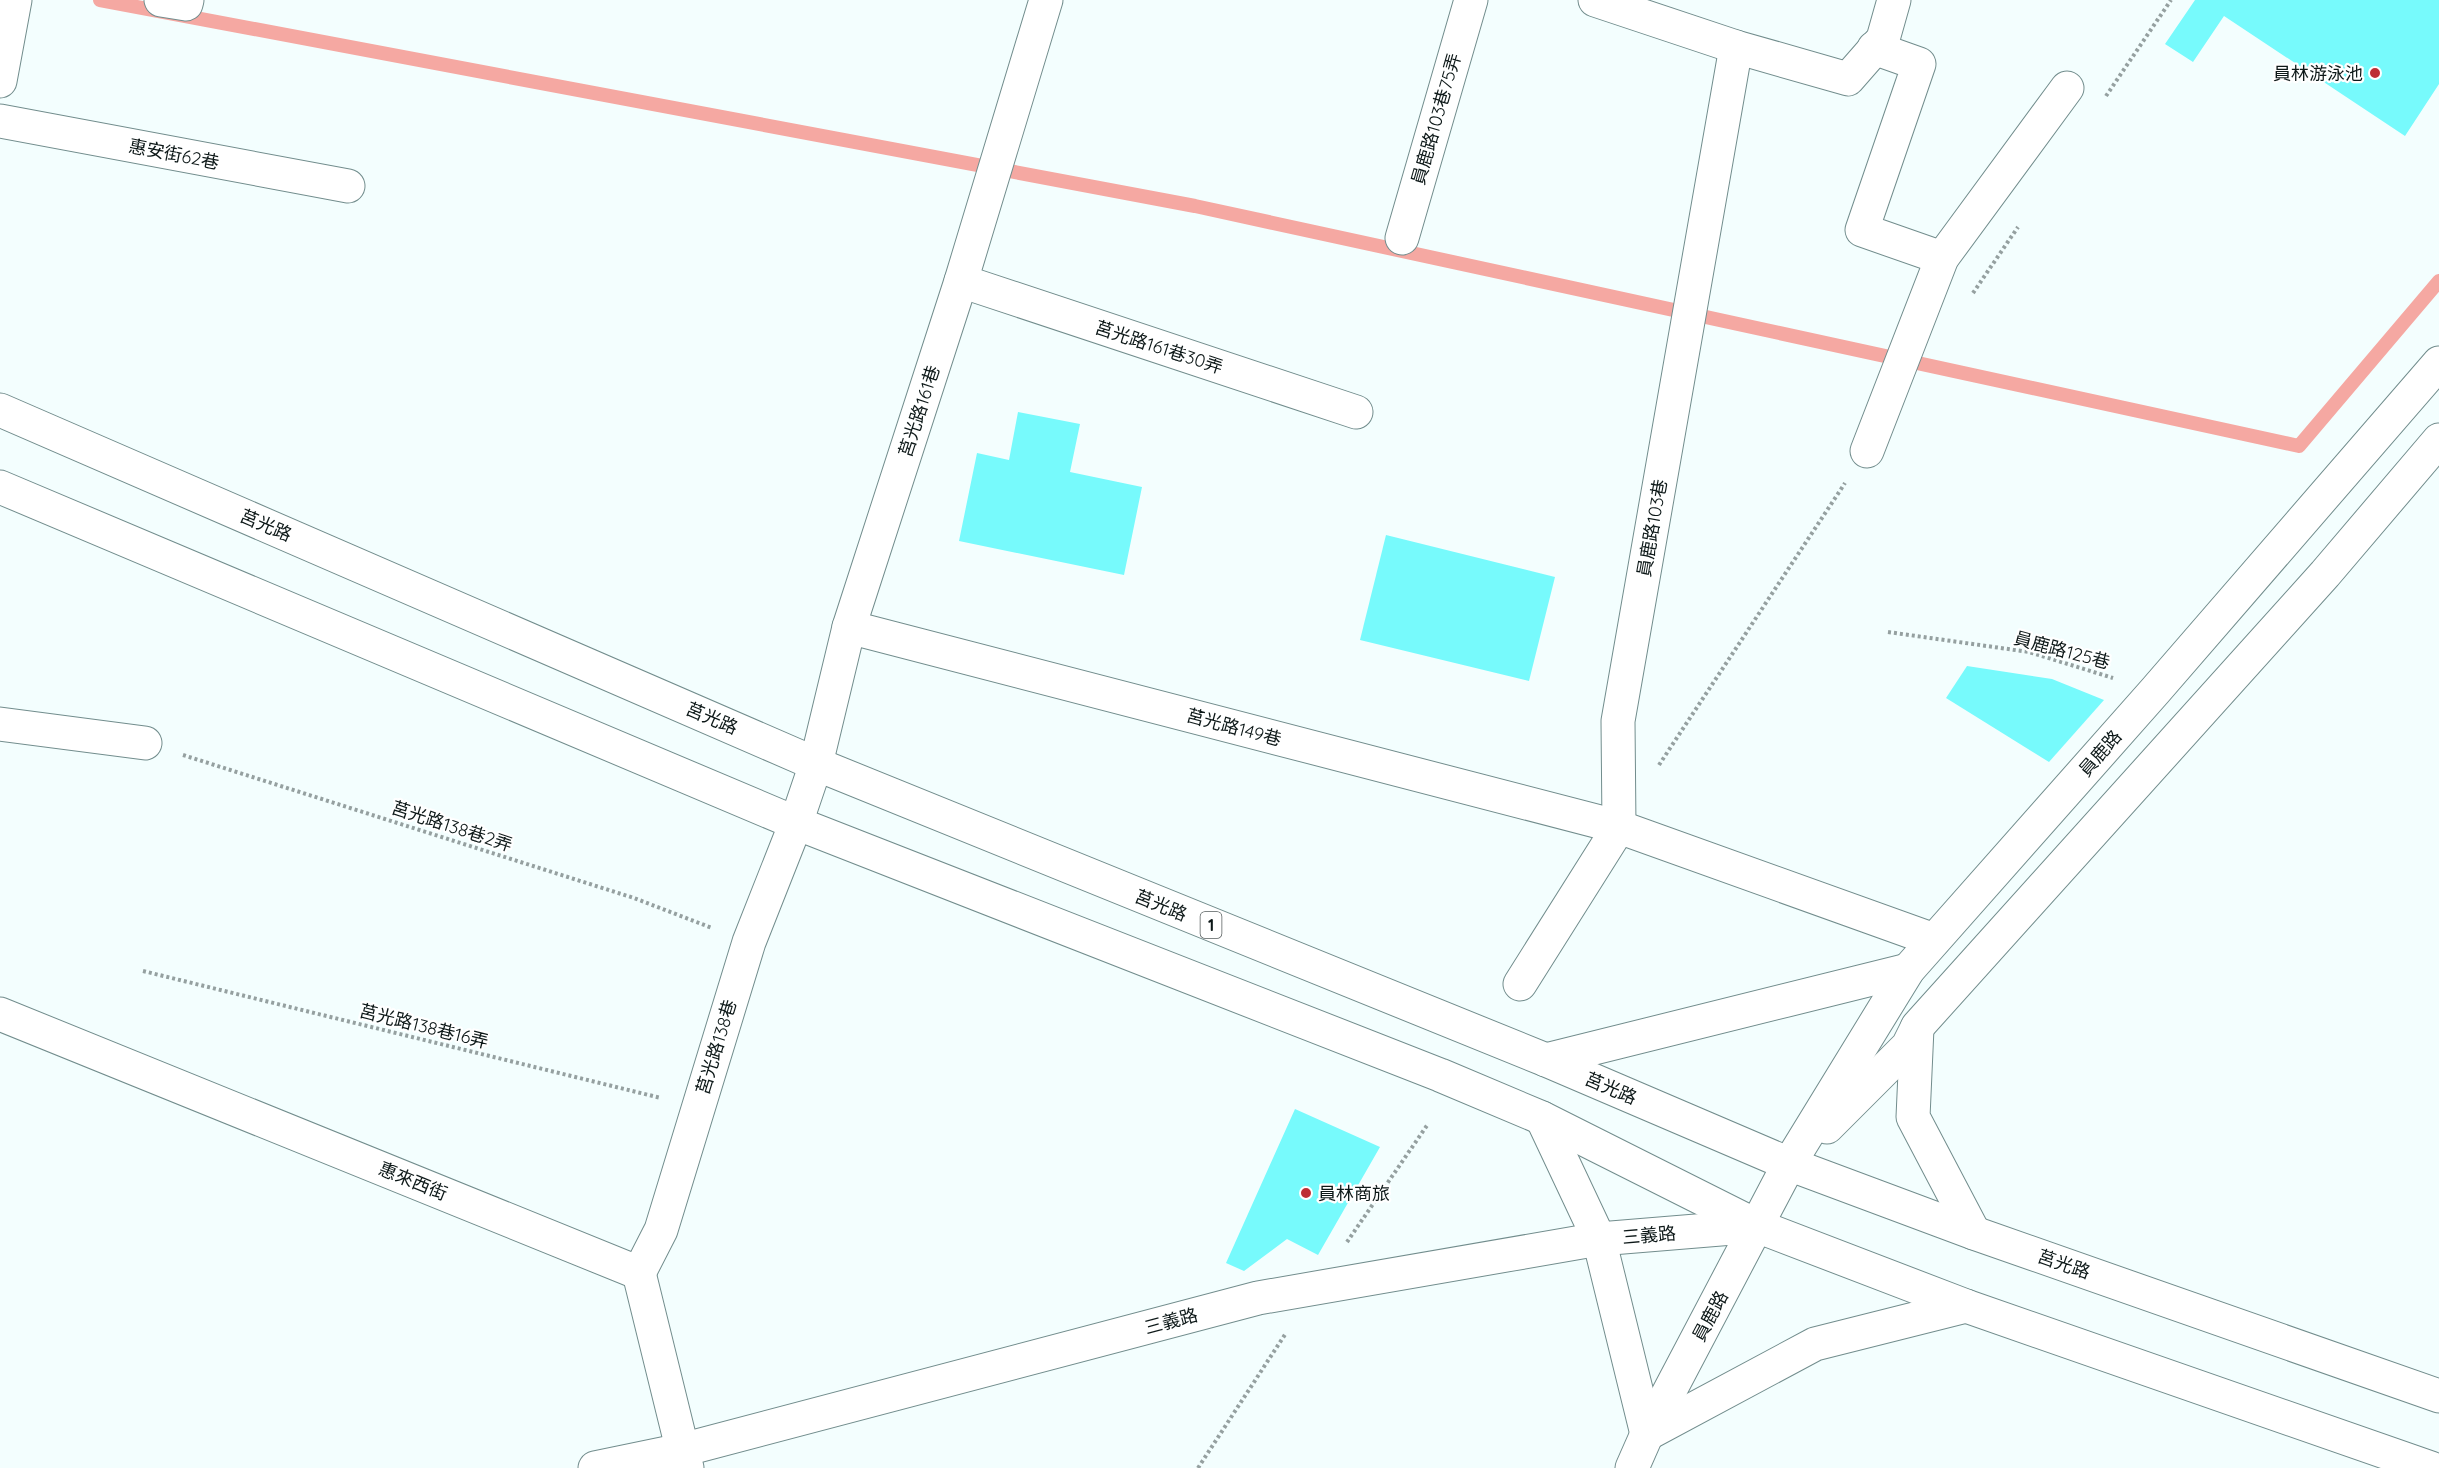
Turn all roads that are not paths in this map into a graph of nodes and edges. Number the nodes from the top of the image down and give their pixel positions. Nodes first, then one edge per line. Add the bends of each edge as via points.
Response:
1 (15, 0) edge
2 (161, 0) edge
3 (187, 0) edge
4 (1046, 0) edge
5 (1472, 0) edge
6 (1595, 0) edge
7 (1894, 0) edge
8 (1736, 47) junction
9 (1874, 48) junction
10 (0, 81) edge
11 (2067, 88) dead end
12 (0, 121) edge
13 (348, 186) dead end
14 (1401, 238) dead end
15 (1942, 258) junction
16 (961, 281) junction
17 (2439, 363) edge
18 (0, 410) edge
19 (1356, 412) dead end
20 (2378, 433) junction
21 (2439, 440) edge
22 (1867, 451) road end
23 (2427, 473) edge
24 (0, 487) edge
25 (849, 627) junction
26 (0, 724) edge
27 (145, 743) road end
28 (816, 764) junction
29 (796, 822) junction
30 (1619, 826) junction
31 (1934, 940) junction
32 (1908, 970) junction
33 (1520, 984) dead end
34 (0, 1014) edge
35 (1917, 1026) junction
36 (1545, 1060) junction
37 (1542, 1118) junction
38 (1789, 1164) junction
39 (1757, 1226) junction
40 (1974, 1233) junction
41 (1599, 1239) junction
42 (639, 1273) junction
43 (1966, 1306) junction
44 (2439, 1396) edge
45 (1647, 1434) junction
46 (685, 1459) edge
47 (595, 1468) edge
48 (1632, 1468) edge
49 (2432, 1468) edge

1 - 10 main road
2 - 3 main road via 186,4
4 - 16 main road, 莒光路161巷
5 - 14 main road, 員鹿路103巷75弄
6 - 8 main road
7 - 9 main road via 1882,39
8 - 9 main road via 1848,79
8 - 30 main road, 員鹿路103巷 via 1618,721
9 - 15 main road via 1919,64 1862,230
11 - 15 main road
12 - 13 main road, 惠安街62巷
15 - 22 main road
16 - 19 main road, 莒光路161巷30弄
16 - 25 main road, 莒光路161巷
17 - 20 main road, 員鹿路
18 - 28 main road, 莒光路 / 1
20 - 23 main road
20 - 31 main road, 員鹿路
21 - 23 main road, 員鹿路
23 - 35 main road, 員鹿路 via 2325,574
24 - 29 main road
25 - 28 main road, 莒光路161巷
25 - 30 main road, 莒光路149巷
26 - 27 main road
28 - 29 main road, 莒光路161巷
28 - 36 main road, 莒光路 / 1
29 - 37 main road
29 - 42 main road, 莒光路138巷 via 748,942 662,1230
30 - 31 main road
30 - 33 main road
31 - 32 main road, 員鹿路
32 - 36 main road
32 - 38 main road, 員鹿路
34 - 42 main road, 惠來西街
35 - 38 main road, 員鹿路 via 1908,1046
35 - 40 main road via 1913,1117
36 - 38 main road, 莒光路 / 1
37 - 39 main road
37 - 41 main road
38 - 39 main road, 員鹿路
38 - 40 main road, 莒光路 / 1
39 - 41 main road, 三義路
39 - 43 main road
39 - 45 main road, 員鹿路
40 - 44 main road, 莒光路 / 1
41 - 45 main road
41 - 46 main road, 三義路 via 1258,1298
42 - 46 main road
43 - 45 main road via 1815,1344
43 - 49 main road
45 - 48 main road, 員鹿路
46 - 47 main road, 三義路

